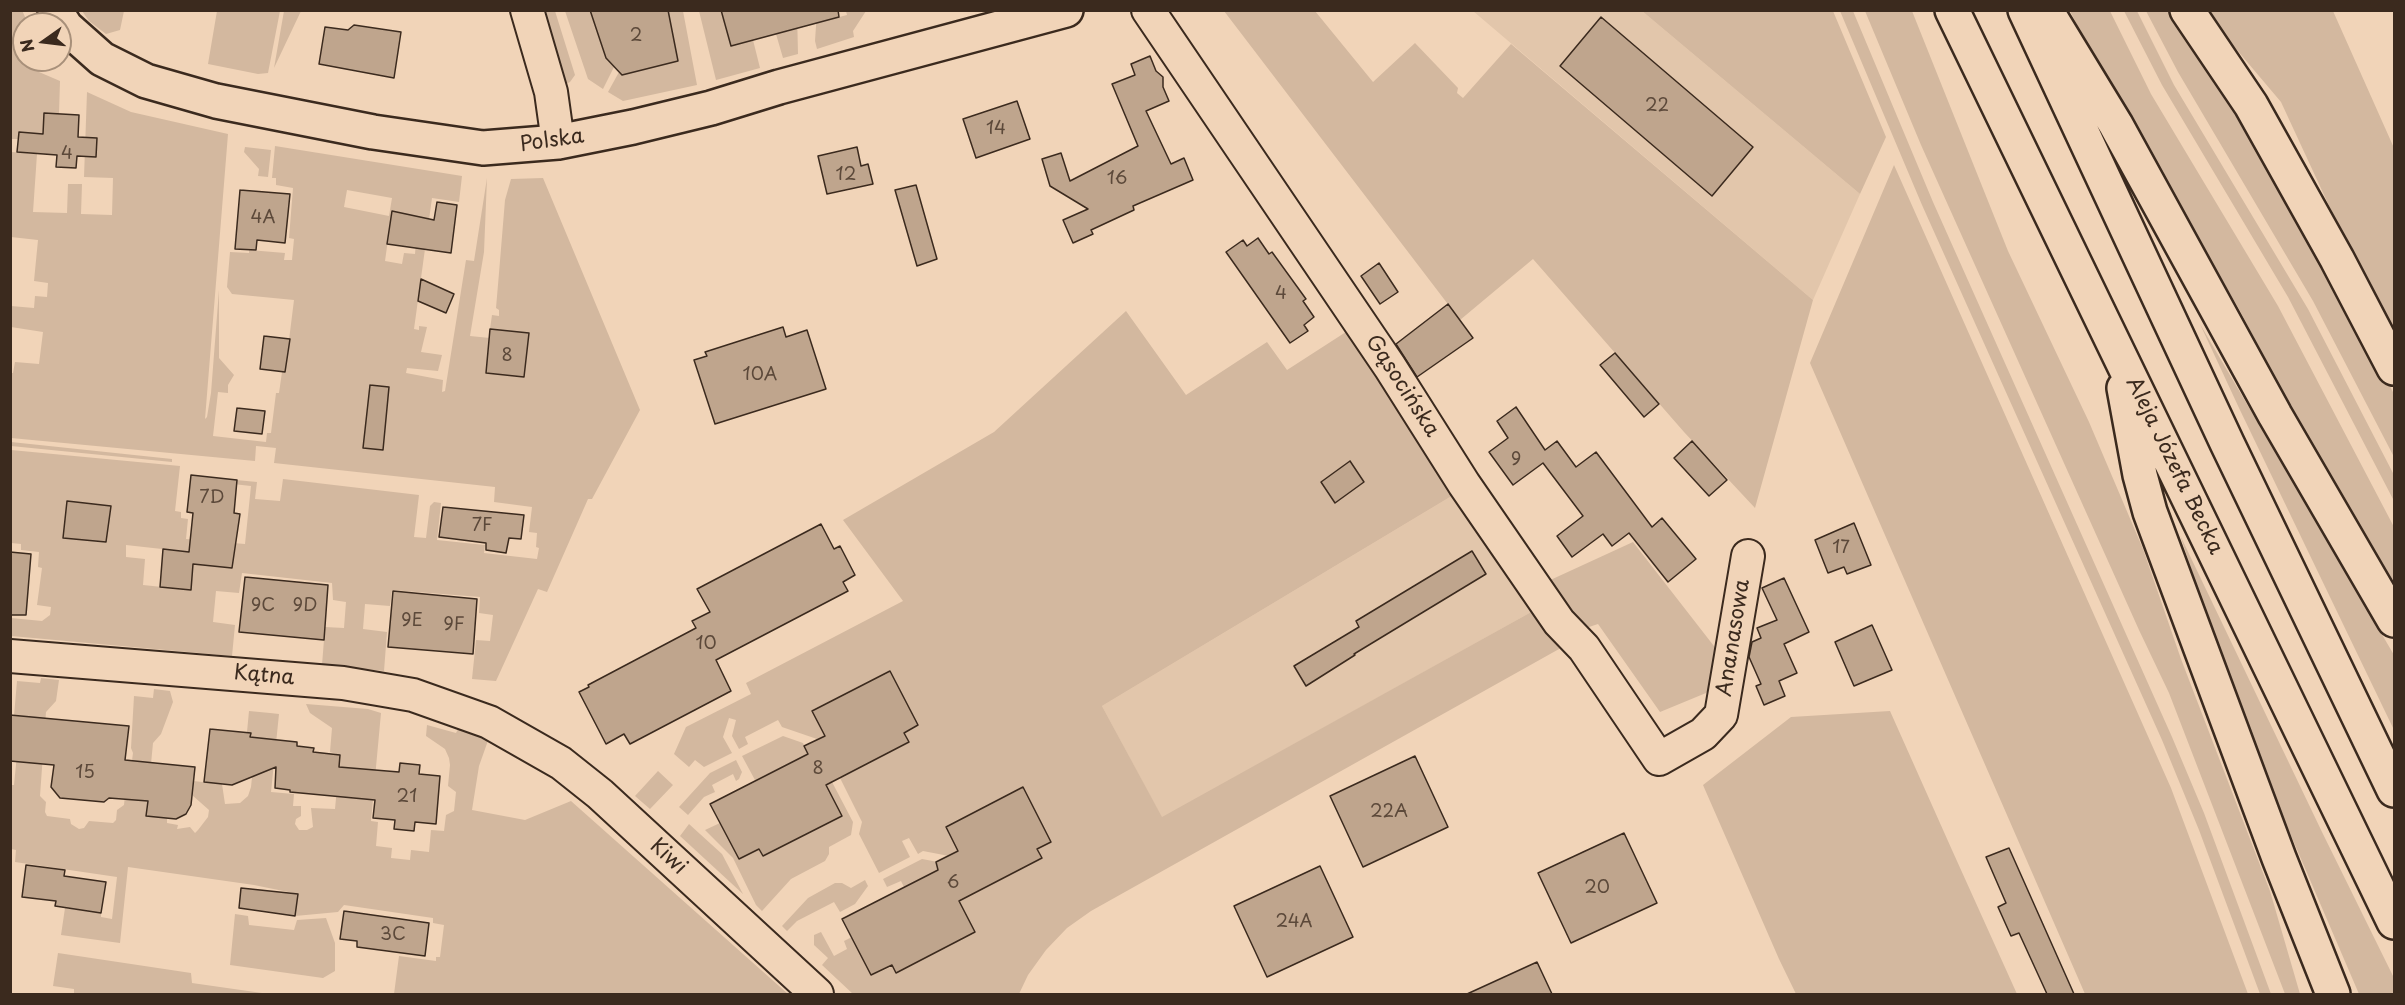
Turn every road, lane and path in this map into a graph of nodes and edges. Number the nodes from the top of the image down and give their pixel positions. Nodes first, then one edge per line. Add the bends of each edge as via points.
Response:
1 (55, 10) edge
2 (527, 10) edge
3 (1066, 10) edge
4 (1148, 10) edge
5 (1952, 10) edge
6 (2025, 10) edge
7 (2046, 10) edge
8 (2187, 10) edge
9 (558, 142) junction
10 (2113, 337) junction
11 (2394, 368) edge
12 (1748, 556) dead end
13 (2394, 620) edge
14 (10, 656) edge
15 (509, 732) joint
16 (1659, 759) joint
17 (2394, 790) edge
18 (2394, 922) edge
19 (817, 994) edge
20 (2333, 994) edge

1 - 9 main road, Polska via 66,27 102,59 146,81 216,101 474,147
2 - 9 street via 551,92
3 - 9 main road, Polska via 711,108
4 - 16 street, Gąsocińska via 1383,357 1464,484 1559,622 1584,648
5 - 10 main road, Aleja Józefa Becka
6 - 17 main road via 2226,442
7 - 13 main road via 2116,125 2275,415
8 - 11 main road via 2261,123
10 - 18 main road, Aleja Józefa Becka
10 - 20 main road via 2150,512 2278,858
12 - 16 street, Ananasowa via 1721,715 1703,734
14 - 15 street, Kątna via 343,682 434,701
15 - 19 street, Kiwi via 561,763 600,794

